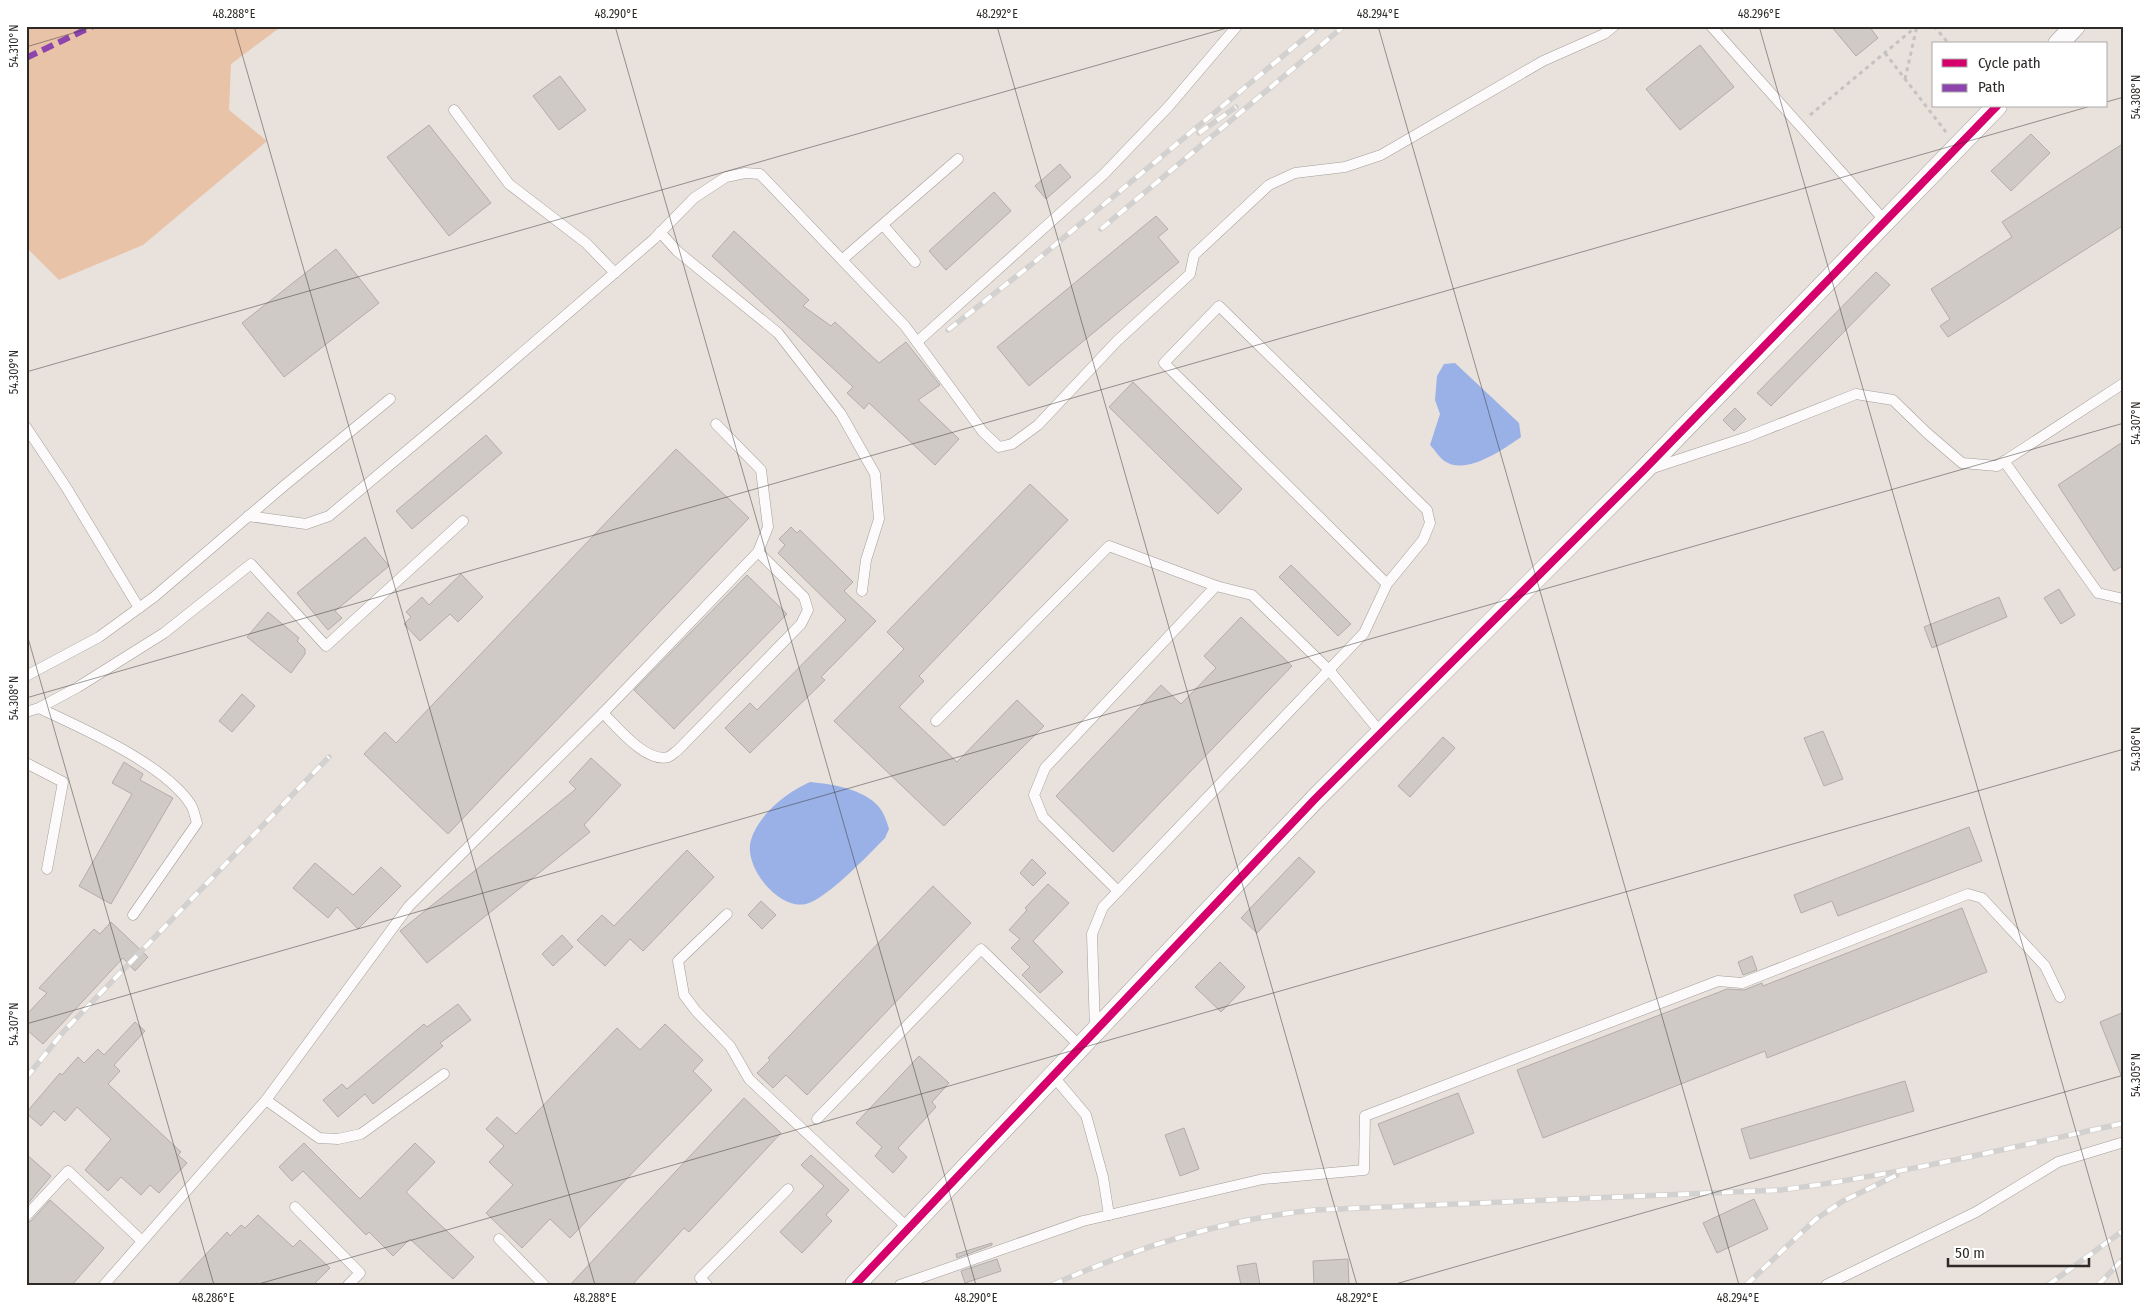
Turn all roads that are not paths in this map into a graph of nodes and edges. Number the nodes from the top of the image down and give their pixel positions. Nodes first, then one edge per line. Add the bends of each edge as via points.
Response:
1 (1238, 26) edge
2 (1614, 26) edge
3 (1711, 26) edge
4 (2075, 26) edge
5 (2060, 42) edge
6 (1995, 108) edge
7 (454, 110) dead end
8 (958, 159) dead end
9 (1884, 221) junction
10 (883, 225) junction
11 (660, 232) junction
12 (843, 259) junction
13 (915, 262) dead end
14 (615, 273) junction
15 (917, 342) junction
16 (2124, 383) edge
17 (390, 399) dead end
18 (716, 424) dead end
19 (26, 427) edge
20 (2004, 461) junction
21 (1642, 472) junction
22 (248, 516) junction
23 (463, 521) dead end
24 (758, 552) junction
25 (1387, 584) junction
26 (1216, 586) junction
27 (862, 591) dead end
28 (2124, 599) edge
29 (139, 608) junction
30 (1329, 670) junction
31 (26, 676) edge
32 (39, 708) junction
33 (26, 712) edge
34 (603, 713) junction
35 (936, 720) dead end
36 (1381, 734) junction
37 (26, 763) edge
38 (47, 869) dead end
39 (1118, 891) junction
40 (727, 914) dead end
41 (134, 915) dead end
42 (2060, 997) dead end
43 (1088, 1041) junction
44 (444, 1074) dead end
45 (1054, 1077) junction
46 (266, 1100) junction
47 (817, 1119) dead end
48 (2124, 1142) edge
49 (788, 1188) dead end
50 (295, 1208) dead end
51 (1109, 1215) junction
52 (26, 1216) edge
53 (909, 1229) junction
54 (500, 1240) dead end
55 (142, 1241) junction
56 (104, 1285) edge
57 (348, 1285) edge
58 (544, 1285) edge
59 (707, 1285) edge
60 (855, 1285) edge
61 (900, 1285) edge
62 (1826, 1285) edge

1 - 15 lane via 1169,106 1104,174
2 - 15 lane via 1604,34 1543,61 1381,155 1345,167 1295,173 1269,185 1194,255 1190,274 1117,341 1038,425 1012,444 999,446 983,432
3 - 9 lane
4 - 5 street
6 - 9 street
7 - 14 lane via 509,184 586,243
8 - 10 lane
9 - 21 street
10 - 12 lane
10 - 13 lane
11 - 12 lane via 712,185 726,177 760,174
11 - 14 lane
11 - 27 lane via 677,251 778,333 841,414 875,474 879,519 866,560
12 - 15 lane
14 - 22 lane via 330,516 306,524
16 - 20 lane
17 - 22 lane
18 - 24 lane via 761,470 768,526
19 - 29 lane
20 - 21 lane via 1997,466 1962,463 1893,400 1856,394 1747,437
20 - 28 lane via 2098,593
21 - 36 street
22 - 29 lane
23 - 32 lane via 326,646 251,564 164,633
24 - 34 lane
24 - 34 lane via 804,597 808,610 801,624 678,750 667,757 652,756 636,746
25 - 25 lane via 1164,363 1219,306 1427,510 1430,524 1423,540
25 - 30 lane via 1364,633
26 - 30 lane via 1252,595
26 - 35 lane via 1109,546
26 - 39 lane via 1045,768 1034,795 1042,817
29 - 31 lane via 99,637
30 - 36 lane
30 - 39 lane
32 - 33 lane
32 - 41 lane via 109,742 145,764 171,783 191,805 197,823
34 - 46 lane via 409,906
36 - 43 street via 1315,799
37 - 38 lane via 64,782
39 - 43 lane via 1103,907 1092,934
40 - 53 lane via 678,961 684,994 730,1046 749,1079
42 - 51 lane via 2045,966 1982,898 1968,894 1742,983 1718,981 1365,1116 1364,1170 1263,1179
43 - 45 street
43 - 47 lane via 981,948
44 - 46 lane via 361,1134 338,1139 319,1138
45 - 51 lane via 1086,1115 1103,1177
45 - 53 street
46 - 55 lane
48 - 62 lane via 2058,1162 1976,1212
49 - 59 lane via 700,1278
50 - 57 lane via 360,1273
51 - 61 lane via 1077,1223
52 - 55 lane via 68,1171
53 - 60 street
54 - 58 lane
55 - 56 lane

